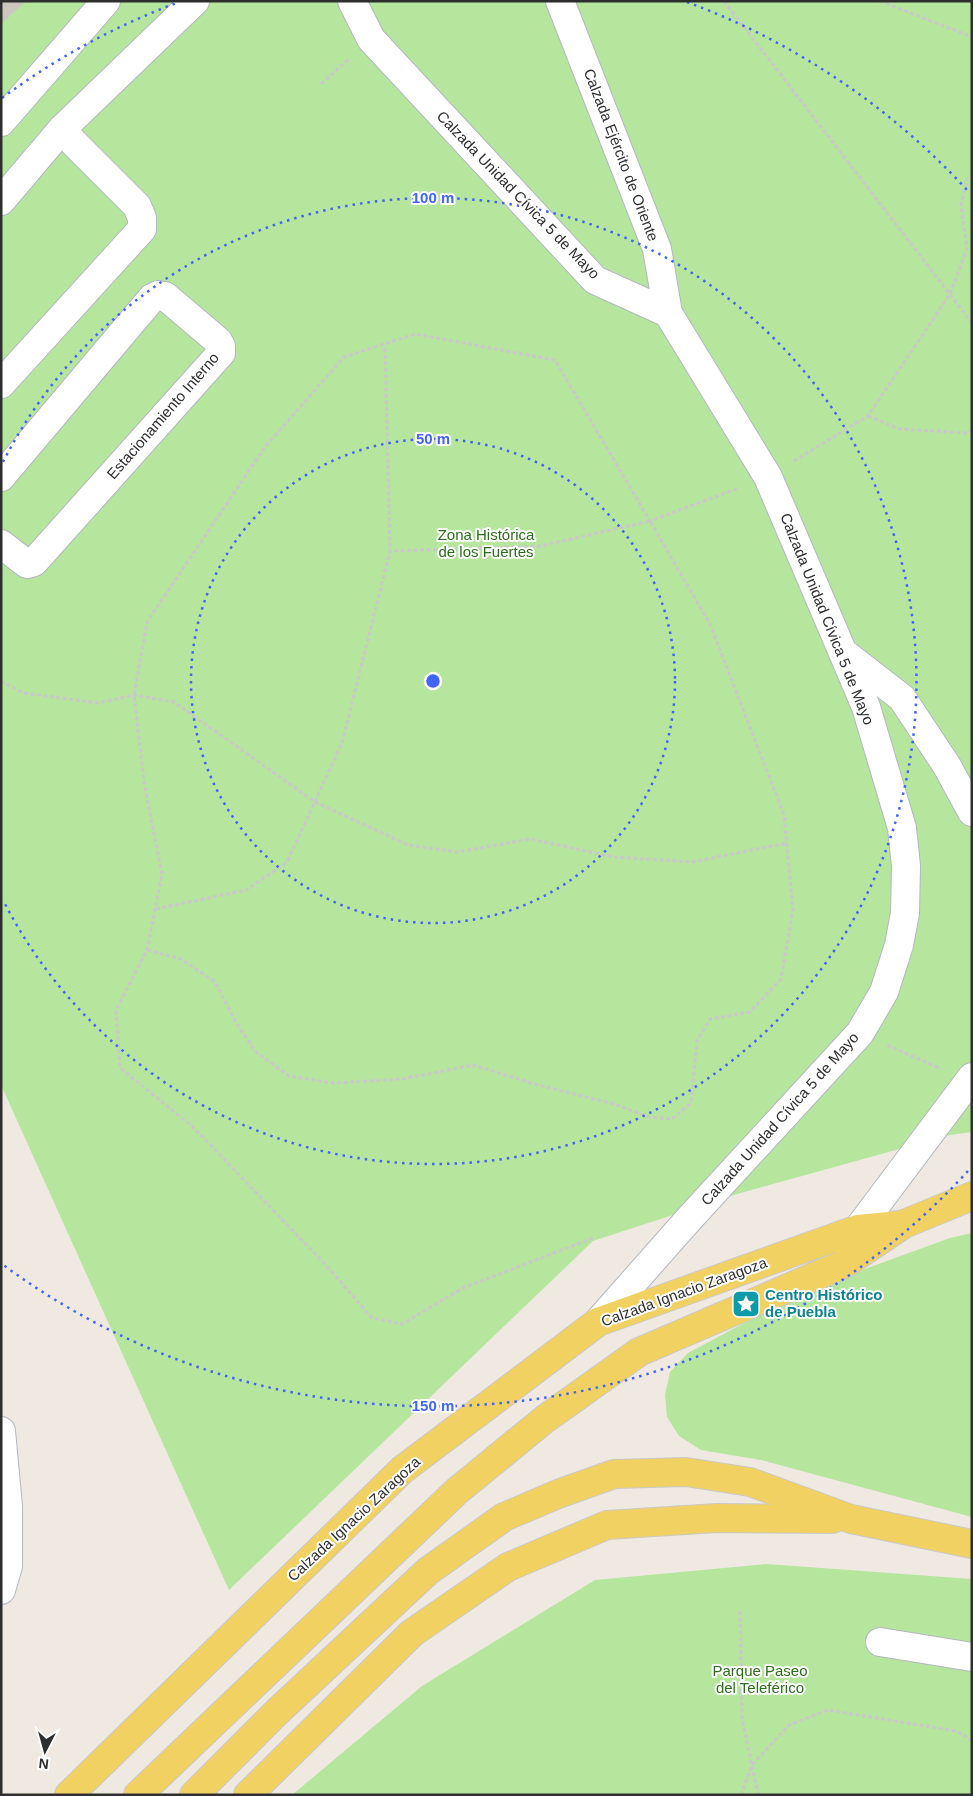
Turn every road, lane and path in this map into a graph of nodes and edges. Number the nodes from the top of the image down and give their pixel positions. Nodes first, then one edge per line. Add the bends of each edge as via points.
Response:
1 (106, 1) edge
2 (195, 1) edge
3 (352, 1) edge
4 (560, 1) edge
5 (724, 1) edge
6 (880, 1) edge
7 (972, 37) edge
8 (371, 39) junction
9 (321, 84) dead end
10 (1, 122) edge
11 (62, 129) junction
12 (972, 176) edge
13 (1, 201) edge
14 (950, 294) junction
15 (668, 313) junction
16 (972, 323) edge
17 (385, 345) junction
18 (1, 384) edge
19 (868, 416) junction
20 (972, 431) edge
21 (1, 477) edge
22 (768, 477) junction
23 (650, 521) junction
24 (1, 544) edge
25 (390, 551) junction
26 (843, 652) junction
27 (1, 682) edge
28 (134, 695) junction
29 (315, 802) junction
30 (972, 812) edge
31 (787, 844) junction
32 (156, 909) junction
33 (147, 950) junction
34 (860, 1033) junction
35 (970, 1079) edge
36 (972, 1196) edge
37 (904, 1224) junction
38 (858, 1229) junction
39 (593, 1238) dead end
40 (846, 1263) junction
41 (598, 1322) junction
42 (1, 1431) edge
43 (851, 1519) junction
44 (972, 1544) edge
45 (1, 1590) edge
46 (740, 1611) dead end
47 (880, 1642) dead end
48 (972, 1657) edge
49 (972, 1740) edge
50 (752, 1765) junction
51 (69, 1795) edge
52 (138, 1795) edge
53 (194, 1795) edge
54 (248, 1795) edge
55 (741, 1795) edge
56 (758, 1795) edge

1 - 10 street
2 - 11 street
3 - 8 street, Calzada Unidad Cívica 5 de Mayo
4 - 15 street, Calzada Ejército de Oriente via 657,248
5 - 14 path
6 - 7 path
8 - 9 path
8 - 15 street, Calzada Unidad Cívica 5 de Mayo via 595,280
11 - 13 street
11 - 18 street via 137,206 142,229
12 - 14 path via 967,179 961,204 967,249
14 - 16 path
14 - 19 path
15 - 22 street, Calzada Unidad Cívica 5 de Mayo
17 - 23 path via 415,334 555,360
17 - 25 path
17 - 28 path via 344,357 265,447 147,622
19 - 20 path via 900,430
19 - 22 path
21 - 24 street, Estacionamiento Interno via 152,298 165,296 218,341 221,353 34,562 27,564
22 - 23 path
22 - 26 street, Calzada Unidad Cívica 5 de Mayo
23 - 25 path via 542,546
23 - 31 path via 710,624 784,815
25 - 29 path via 342,744
26 - 30 street via 902,698 947,766
26 - 34 street, Calzada Unidad Cívica 5 de Mayo via 866,707 891,789 902,828 906,866 905,913 899,945 884,992
27 - 28 path via 23,693 98,703
28 - 29 path via 174,702
28 - 32 path via 144,782 162,874
29 - 31 path via 408,845 458,852 530,838 614,857 692,862
29 - 32 path via 287,862 279,868 246,890
31 - 33 path via 793,910 781,980 750,1012 710,1019 696,1041 692,1103 672,1119 649,1117 614,1104 473,1065 402,1079 333,1083 289,1076 256,1052 215,982 181,959
32 - 33 path
33 - 39 path via 116,1010 120,1068 193,1127 325,1264 372,1318 402,1324 463,1288
34 - 35 path
34 - 41 street, Calzada Unidad Cívica 5 de Mayo
35 - 38 street
36 - 37 main road, Calzada Ignacio Zaragoza
37 - 38 main road, Calzada Ignacio Zaragoza
37 - 40 main road, Calzada Ignacio Zaragoza
38 - 40 street
38 - 41 main road, Calzada Ignacio Zaragoza
40 - 52 main road, Calzada Ignacio Zaragoza via 639,1352 545,1419 458,1491
41 - 51 main road, Calzada Ignacio Zaragoza via 402,1470
42 - 45 street via 8,1506 8,1566
43 - 44 main road
43 - 53 main road via 750,1482 686,1472 614,1474 558,1494 504,1517 428,1570
43 - 54 main road via 717,1518 607,1525 508,1566 412,1633
46 - 50 path via 742,1718
47 - 48 street
49 - 50 path via 956,1731 828,1710 789,1725
50 - 55 path
50 - 56 path

